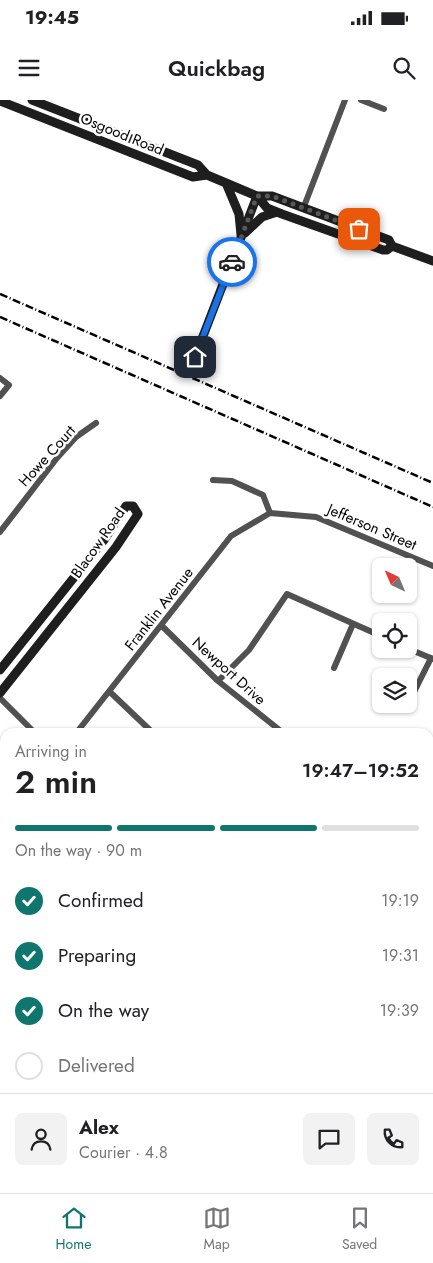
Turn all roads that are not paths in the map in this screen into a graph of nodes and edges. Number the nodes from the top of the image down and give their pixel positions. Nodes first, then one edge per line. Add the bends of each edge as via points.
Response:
1 (32, 100) edge
2 (345, 100) edge
3 (361, 100) edge
4 (0, 101) edge
5 (384, 109) dead end
6 (86, 134) junction
7 (126, 137) junction
8 (207, 175) junction
9 (226, 183) junction
10 (257, 196) junction
11 (303, 209) junction
12 (277, 212) junction
13 (241, 237) junction
14 (392, 246) junction
15 (433, 262) edge
16 (195, 357) dead end
17 (0, 378) edge
18 (0, 396) edge
19 (96, 423) dead end
20 (213, 480) dead end
21 (270, 513) junction
22 (0, 532) edge
23 (433, 566) edge
24 (353, 624) junction
25 (162, 626) junction
26 (372, 632) edge
27 (417, 652) edge
28 (432, 659) edge
29 (334, 668) dead end
30 (0, 670) edge
31 (218, 682) junction
32 (417, 687) edge
33 (110, 692) junction
34 (0, 694) edge
35 (0, 698) edge
36 (30, 728) edge
37 (81, 728) edge
38 (148, 728) edge
39 (277, 728) edge

1 - 7 main road, Osgood Road
2 - 11 street
3 - 5 street
4 - 6 main road, Osgood Road
6 - 7 main road via 92,131 120,139
6 - 8 main road, Osgood Road via 193,177
7 - 8 main road, Osgood Road via 198,165
8 - 9 main road, Osgood Road
9 - 10 main road, Osgood Road
9 - 13 main road via 239,214
10 - 11 main road, Osgood Road via 272,196
10 - 12 main road, Osgood Road via 267,208
10 - 13 main road
11 - 14 main road, Osgood Road via 389,240
12 - 13 main road via 256,222
12 - 14 main road, Osgood Road via 383,250
13 - 16 main road
14 - 15 main road, Osgood Road
17 - 18 street via 9,385
19 - 22 street, Howe Court via 76,437
20 - 21 street via 232,481 263,495
21 - 23 street, Jefferson Street via 316,517
21 - 25 street, Franklin Avenue via 231,536
24 - 26 street
24 - 29 street
24 - 31 street via 286,594 249,650
25 - 31 street, Newport Drive
25 - 33 street, Franklin Avenue
27 - 28 street
28 - 32 street
30 - 34 main road, Blacow Road via 104,540 126,506 133,506 138,514 116,547
31 - 39 street, Newport Drive
33 - 37 street, Franklin Avenue
33 - 38 street
35 - 36 street

